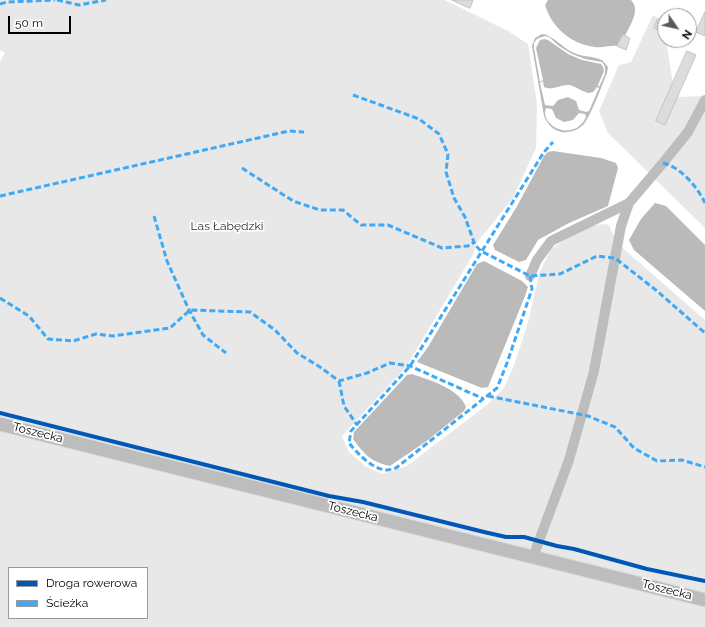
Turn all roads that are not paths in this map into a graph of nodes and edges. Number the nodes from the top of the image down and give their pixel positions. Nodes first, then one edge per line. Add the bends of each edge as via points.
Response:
1 (705, 100) edge
2 (629, 203) junction
3 (530, 276) dead end
4 (0, 424) edge
5 (533, 557) junction
6 (705, 600) edge

1 - 2 lane via 688,132
2 - 3 lane via 552,241
2 - 5 lane via 621,226 594,371 569,460
4 - 5 main road, Toszecka
5 - 6 main road, Toszecka

